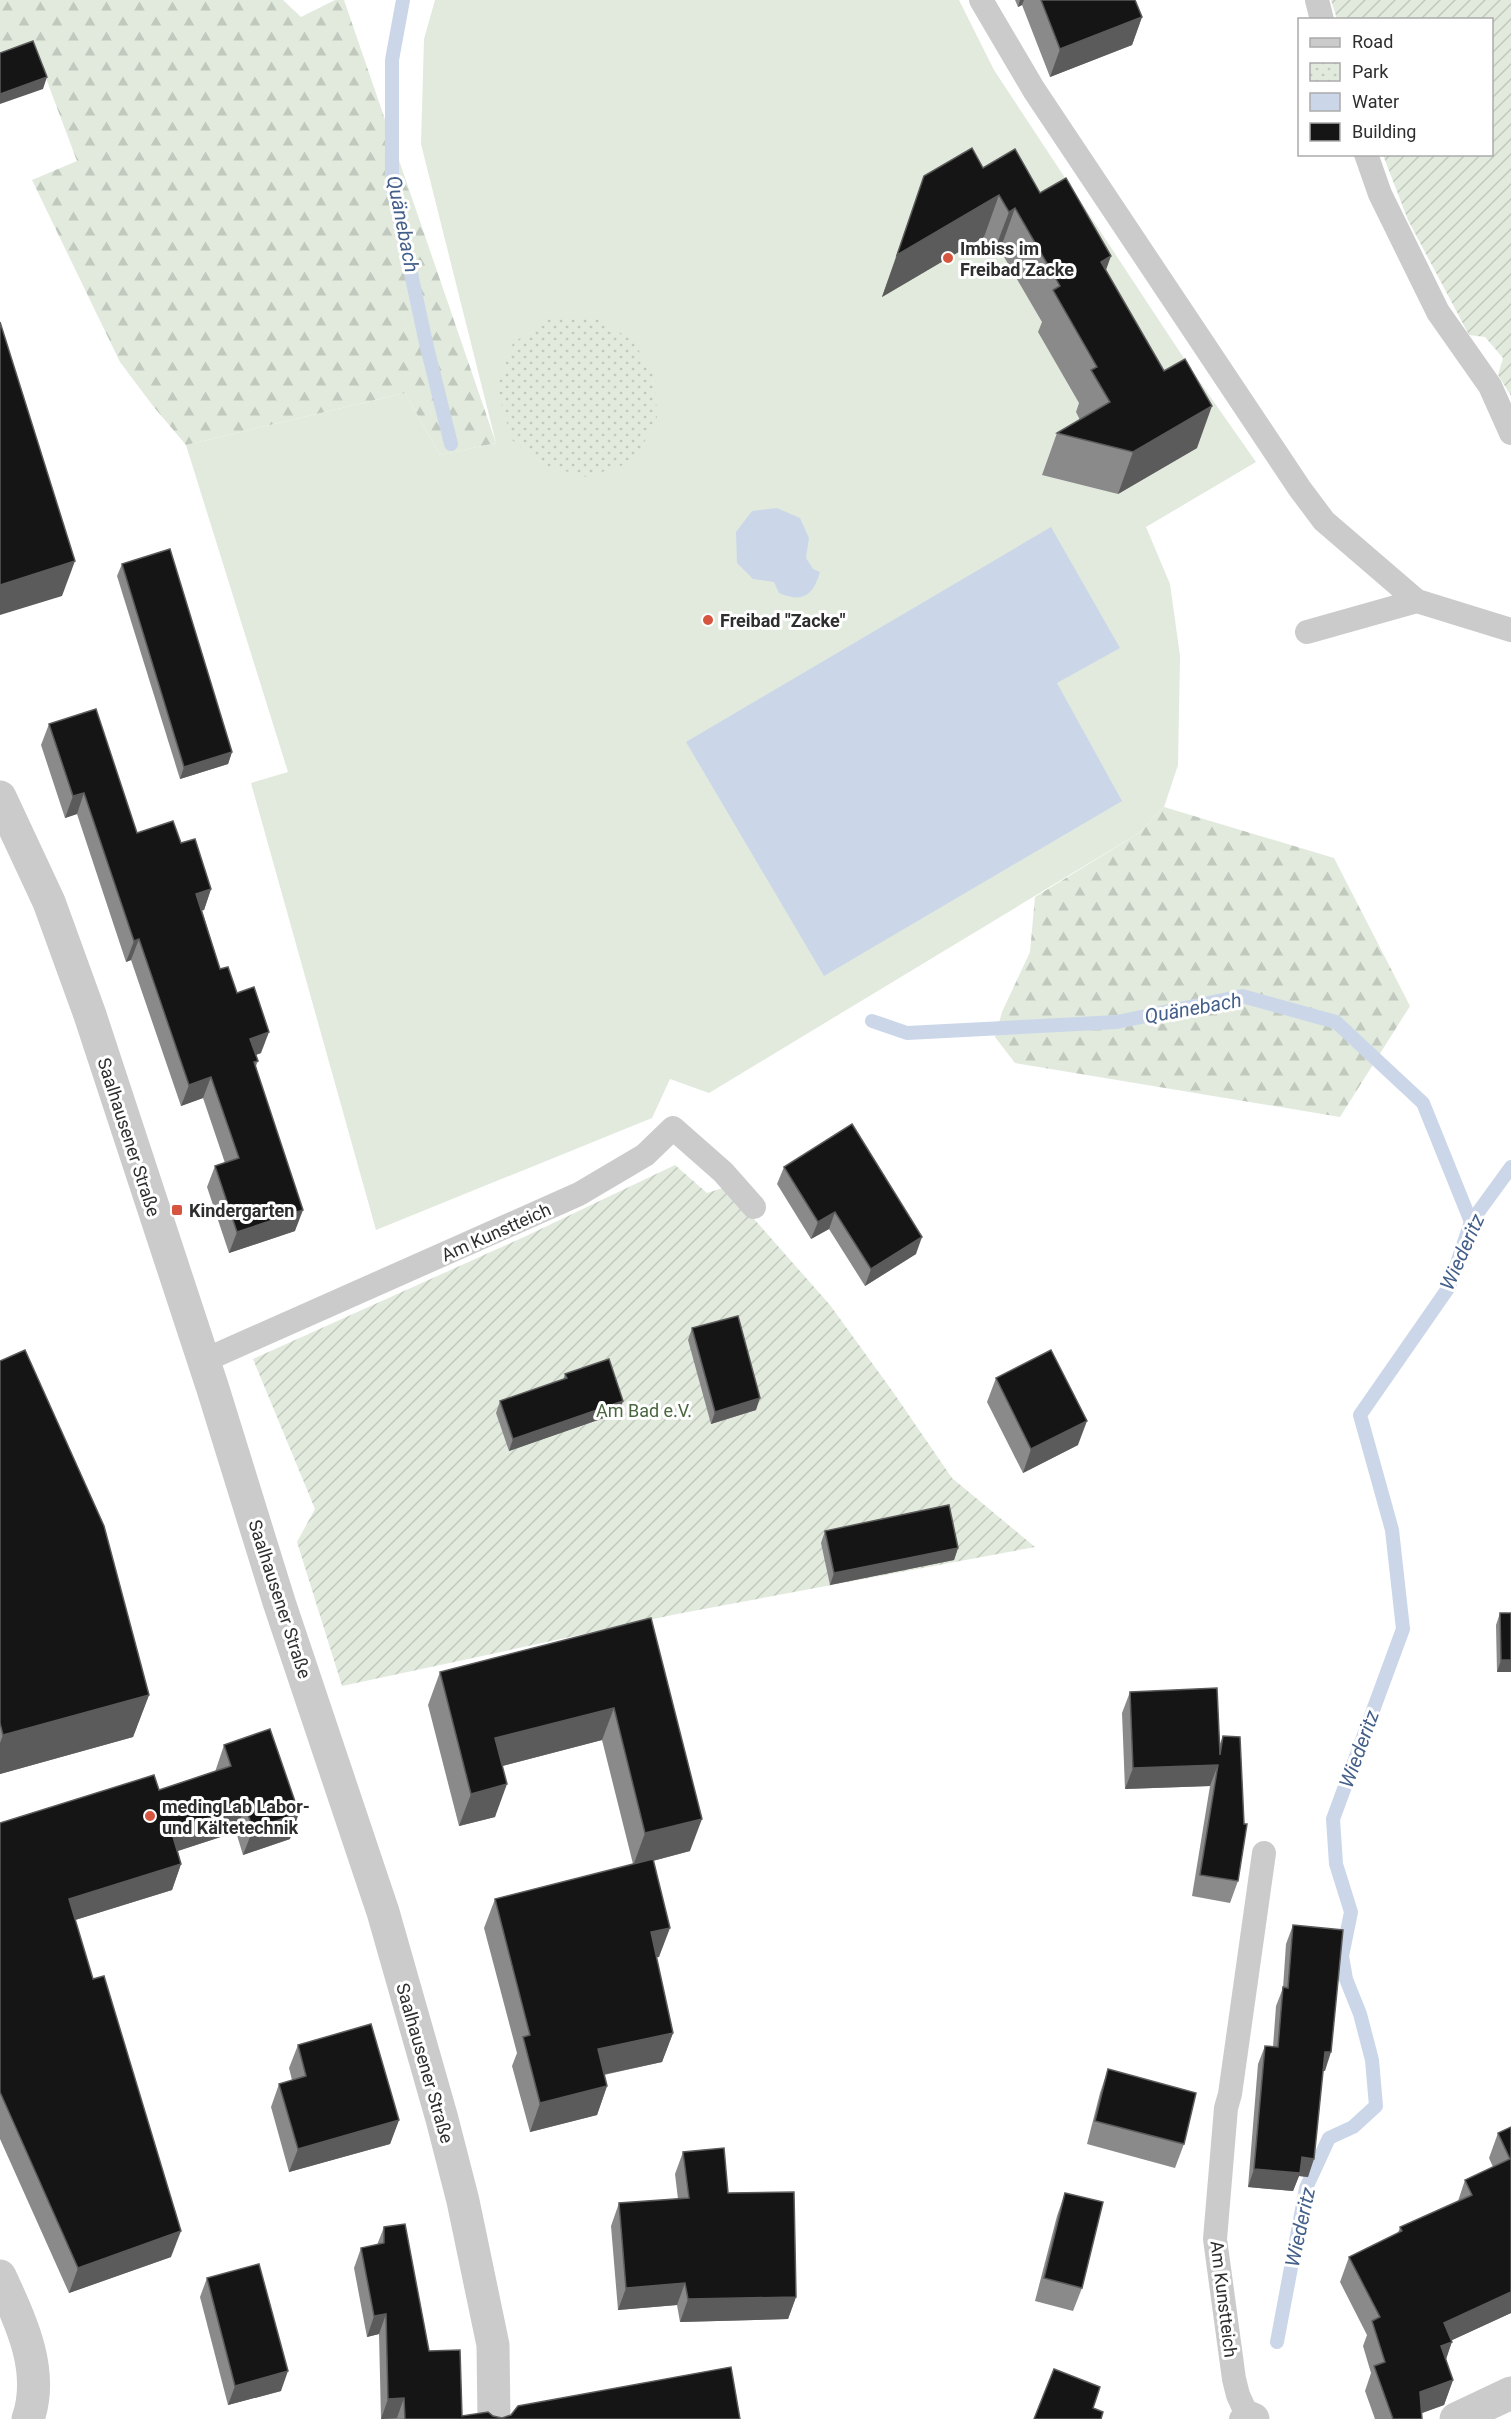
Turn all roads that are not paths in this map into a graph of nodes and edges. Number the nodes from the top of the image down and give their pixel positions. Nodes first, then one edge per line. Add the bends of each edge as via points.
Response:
1 (981, 0) edge
2 (1317, 0) edge
3 (1322, 18) edge
4 (1367, 156) edge
5 (1511, 432) edge
6 (1417, 601) junction
7 (1511, 630) edge
8 (1307, 632) dead end
9 (0, 797) edge
10 (754, 1207) dead end
11 (203, 1361) junction
12 (1264, 1853) dead end
13 (0, 2276) edge
14 (1511, 2393) edge
15 (1247, 2418) edge
16 (28, 2419) edge
17 (494, 2419) edge
18 (1456, 2419) edge

1 - 6 lane via 1034,90 1300,489 1324,522
2 - 3 lane
4 - 5 lane via 1380,194 1438,312 1490,386
6 - 7 lane
6 - 8 lane
9 - 11 street, Saalhausener Straße via 49,902
10 - 11 lane, Am Kunstteich via 723,1172 673,1128 645,1155 579,1194
11 - 17 street, Saalhausener Straße via 383,1912 442,2119 493,2345
12 - 15 lane, Am Kunstteich via 1226,2108 1215,2239 1234,2379
13 - 16 street via 22,2325 34,2373
14 - 18 street

